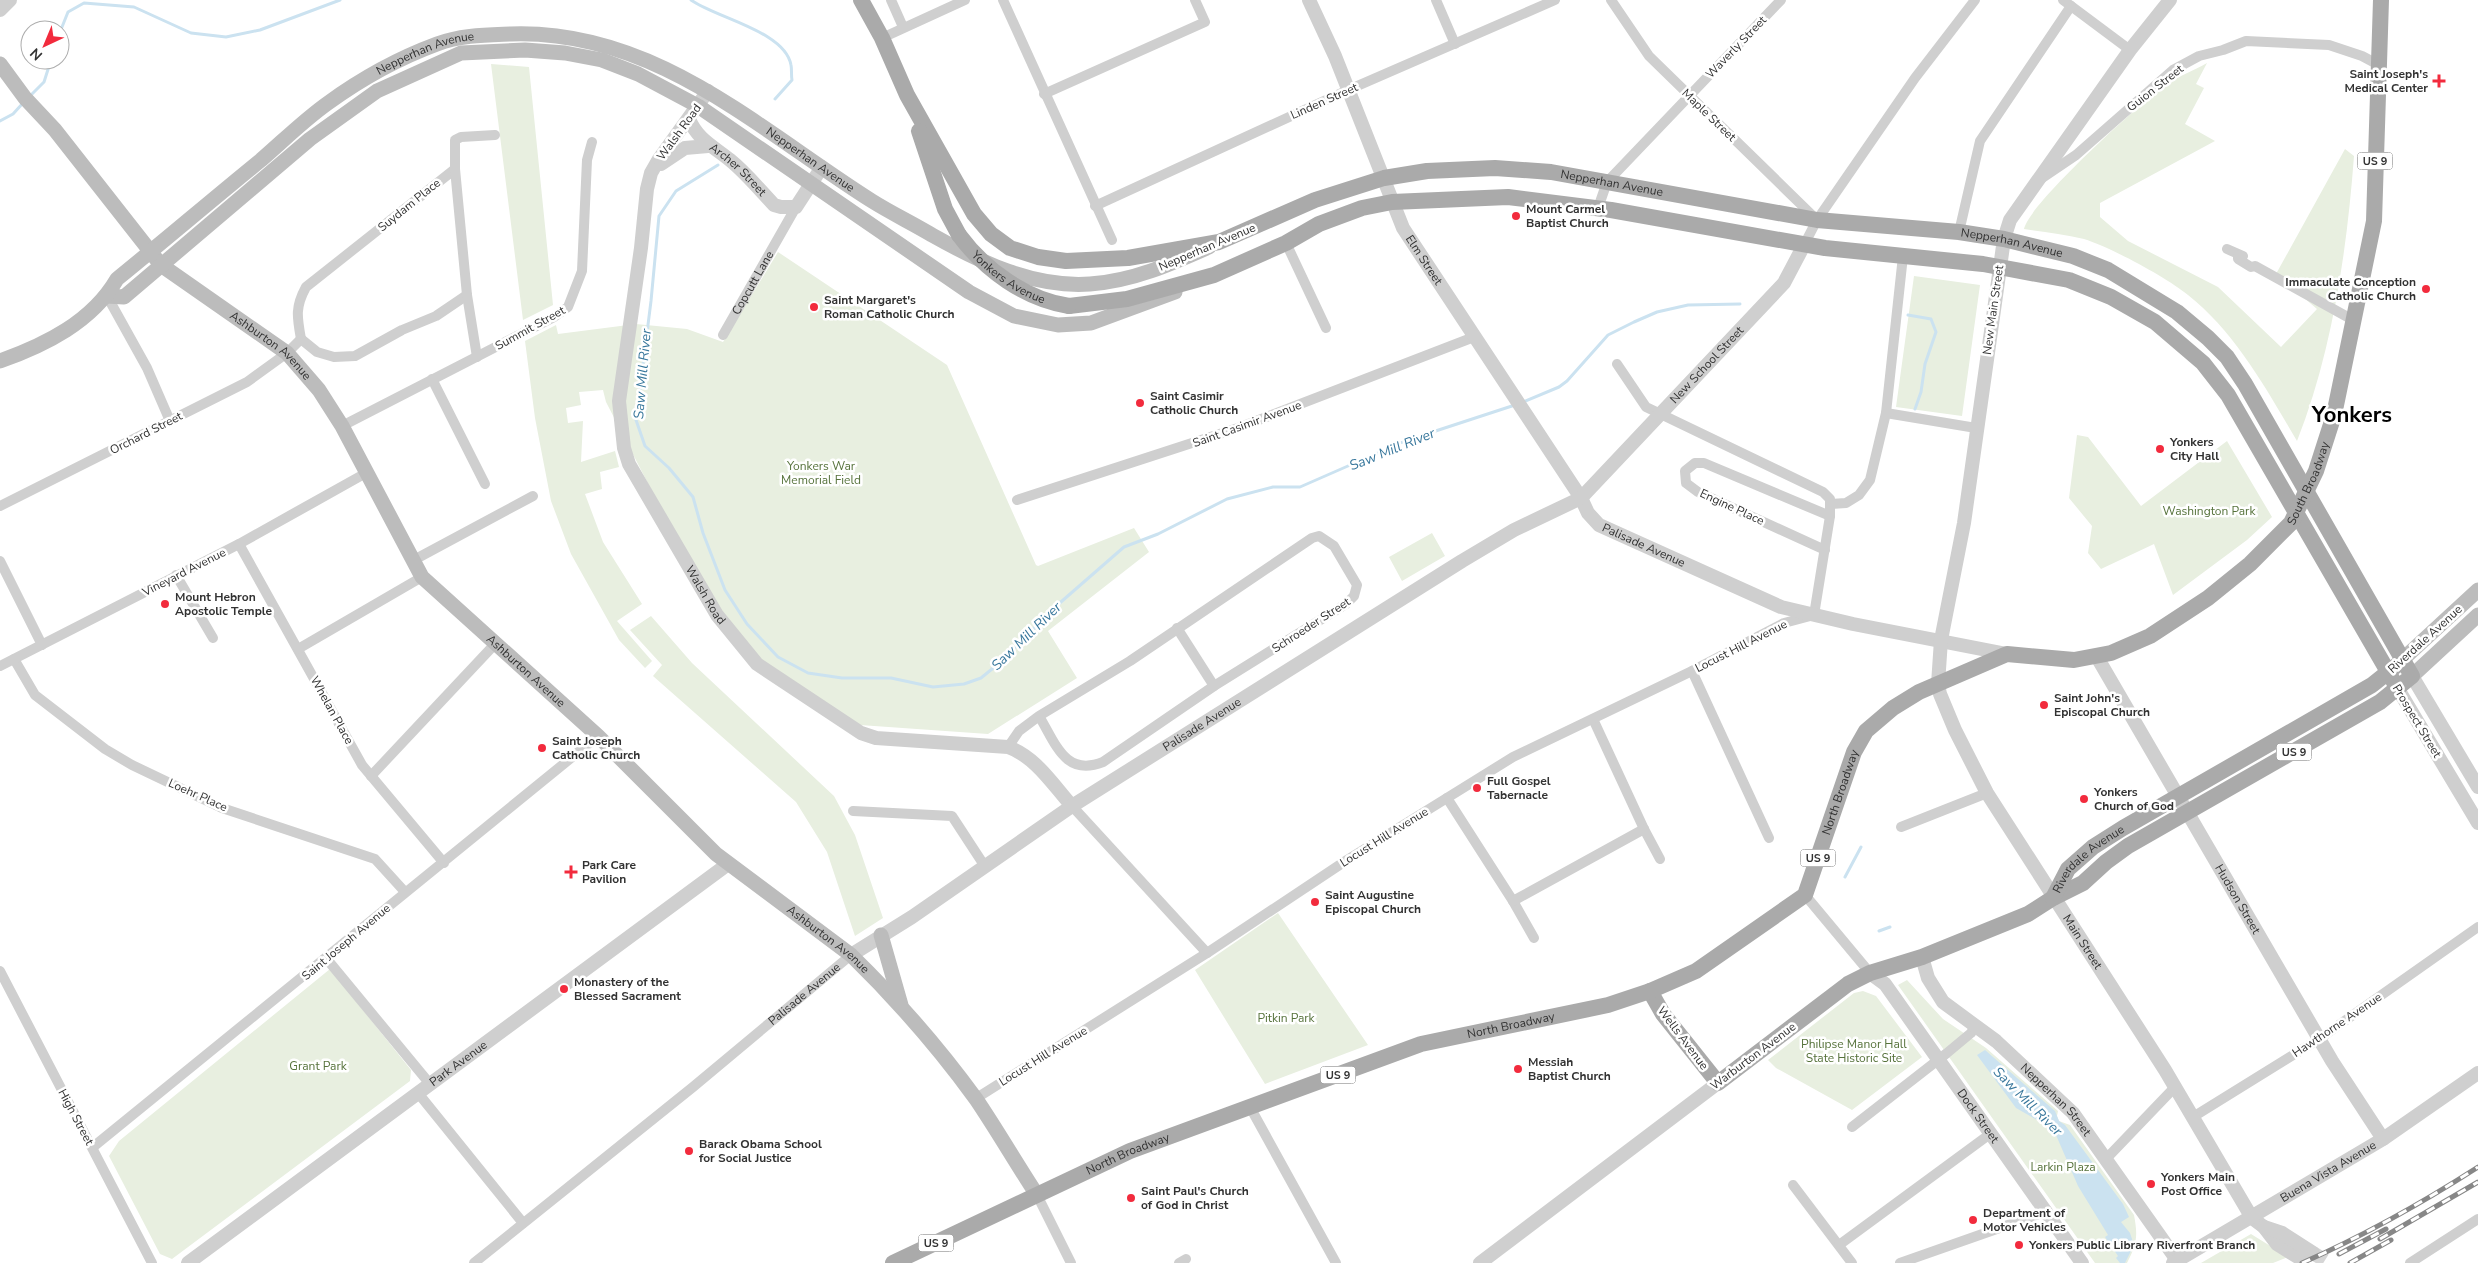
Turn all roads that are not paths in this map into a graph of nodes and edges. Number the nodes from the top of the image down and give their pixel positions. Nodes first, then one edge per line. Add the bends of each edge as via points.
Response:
1 (10, 0) edge
2 (861, 0) edge
3 (891, 0) edge
4 (965, 0) edge
5 (1003, 0) edge
6 (1195, 0) edge
7 (1308, 0) edge
8 (1436, 0) edge
9 (1555, 0) edge
10 (1611, 0) edge
11 (1781, 0) edge
12 (1975, 0) edge
13 (2170, 0) edge
14 (2381, 0) edge
15 (2067, 3) edge
16 (0, 10) edge
17 (903, 27) junction
18 (882, 38) junction
19 (1455, 44) junction
20 (2130, 50) junction
21 (0, 64) edge
22 (2377, 64) junction
23 (0, 83) edge
24 (1348, 90) junction
25 (708, 92) junction
26 (1044, 94) junction
27 (907, 95) junction
28 (1689, 96) junction
29 (25, 98) junction
30 (698, 106) junction
31 (689, 119) junction
32 (494, 135) dead end
33 (592, 142) dead end
34 (708, 146) junction
35 (822, 167) junction
36 (455, 169) junction
37 (651, 173) junction
38 (1384, 178) junction
39 (2038, 181) junction
40 (1607, 182) junction
41 (812, 184) junction
42 (1392, 202) junction
43 (774, 205) junction
44 (1095, 206) junction
45 (796, 207) junction
46 (1598, 208) junction
47 (1817, 220) junction
48 (782, 231) junction
49 (1959, 232) junction
50 (2004, 239) junction
51 (1112, 240) dead end
52 (1219, 242) junction
53 (1286, 243) junction
54 (1804, 245) junction
55 (2227, 249) dead end
56 (150, 252) junction
57 (1903, 256) junction
58 (161, 266) junction
59 (1999, 268) junction
60 (1214, 275) junction
61 (467, 295) junction
62 (107, 296) junction
63 (2353, 320) junction
64 (1326, 328) dead end
65 (724, 335) dead end
66 (1474, 337) junction
67 (301, 339) junction
68 (287, 353) junction
69 (477, 357) junction
70 (0, 361) edge
71 (1617, 364) dead end
72 (432, 379) junction
73 (1886, 413) junction
74 (1660, 414) junction
75 (170, 421) junction
76 (342, 426) junction
77 (1976, 428) junction
78 (366, 473) junction
79 (485, 484) dead end
80 (2307, 492) junction
81 (533, 496) dead end
82 (1581, 498) junction
83 (1017, 500) dead end
84 (1831, 504) junction
85 (0, 506) edge
86 (2296, 514) junction
87 (1830, 516) junction
88 (239, 544) junction
89 (1825, 550) junction
90 (0, 561) edge
91 (412, 561) junction
92 (176, 575) junction
93 (422, 577) junction
94 (2478, 590) edge
95 (1814, 615) junction
96 (2478, 615) edge
97 (1177, 628) junction
98 (213, 638) dead end
99 (1941, 640) junction
100 (495, 644) junction
101 (42, 645) junction
102 (298, 649) junction
103 (2008, 654) junction
104 (2097, 657) junction
105 (14, 659) junction
106 (2402, 660) junction
107 (0, 666) edge
108 (1692, 671) junction
109 (2389, 672) junction
110 (2412, 676) junction
111 (1938, 684) junction
112 (1214, 686) junction
113 (2398, 689) junction
114 (1039, 716) junction
115 (1593, 718) junction
116 (598, 736) junction
117 (1008, 747) junction
118 (371, 776) junction
119 (2478, 788) edge
120 (1987, 793) junction
121 (2179, 796) junction
122 (2462, 797) junction
123 (1447, 798) junction
124 (1072, 806) junction
125 (853, 811) dead end
126 (2188, 812) junction
127 (2478, 823) edge
128 (1901, 826) dead end
129 (1644, 828) junction
130 (1770, 838) dead end
131 (1660, 859) dead end
132 (444, 863) junction
133 (728, 864) junction
134 (984, 865) junction
135 (405, 892) junction
136 (1805, 895) junction
137 (2053, 898) junction
138 (1513, 901) junction
139 (2478, 927) edge
140 (881, 935) junction
141 (1534, 938) dead end
142 (1208, 953) junction
143 (851, 955) junction
144 (1922, 956) junction
145 (326, 958) junction
146 (0, 972) edge
147 (1870, 973) junction
148 (1650, 991) junction
149 (902, 1009) junction
150 (1976, 1025) junction
151 (2319, 1039) junction
152 (1938, 1060) junction
153 (2478, 1073) edge
154 (1718, 1083) junction
155 (430, 1084) junction
156 (2175, 1087) junction
157 (418, 1093) junction
158 (975, 1099) junction
159 (1250, 1107) junction
160 (2193, 1117) junction
161 (1852, 1127) dead end
162 (1990, 1134) junction
163 (2383, 1139) junction
164 (92, 1147) junction
165 (2105, 1160) junction
166 (1793, 1184) dead end
167 (1037, 1195) junction
168 (2045, 1212) junction
169 (2252, 1218) junction
170 (2478, 1218) edge
171 (523, 1224) junction
172 (1839, 1245) junction
173 (2307, 1256) tunnel mouth
174 (2175, 1262) edge
175 (152, 1263) edge
176 (188, 1263) edge
177 (474, 1263) edge
178 (893, 1263) edge
179 (1071, 1263) edge
180 (1336, 1263) edge
181 (1480, 1263) edge
182 (1852, 1263) edge
183 (1900, 1263) edge
184 (2082, 1263) edge
185 (2410, 1263) edge

1 - 16 street
2 - 18 main road, Yonkers Avenue
3 - 17 street
4 - 17 street
5 - 26 street
6 - 26 street via 1205,22
7 - 24 street, Elm Street
8 - 19 street
9 - 19 street, Linden Street
10 - 28 street, Maple Street via 1649,56
11 - 28 street, Waverly Street
12 - 47 street, New School Street via 1915,78
13 - 20 street, New Main Street
14 - 22 main road, South Broadway / US 9
15 - 20 street
15 - 49 street via 1980,141
17 - 18 street
18 - 27 main road, Yonkers Avenue
19 - 24 street, Linden Street
20 - 39 street, New Main Street
21 - 29 main road, Ashburton Avenue
22 - 39 street, Guion Street via 2362,56 2320,44 2246,41 2199,56 2173,70 2076,155
22 - 63 main road, South Broadway / US 9 via 2374,221
23 - 29 main road
24 - 38 street, Elm Street
24 - 44 street, Linden Street
25 - 30 street, Walsh Road
25 - 35 main road, Nepperhan Avenue
25 - 56 main road, Nepperhan Avenue via 645,59 588,40 524,34 454,38 398,62 330,102
26 - 44 street
27 - 52 main road, Yonkers Avenue via 974,214 991,234 1010,248 1066,261 1128,258
27 - 60 main road, Yonkers Avenue, bridge via 945,209 959,235 982,263 998,275 1027,292 1069,306 1127,299
28 - 40 street, Waverly Street
28 - 47 street, Maple Street
29 - 56 main road, Ashburton Avenue via 55,130
30 - 31 street, Walsh Road
30 - 41 main road, Nepperhan Avenue
30 - 58 main road, Nepperhan Avenue via 638,74 602,60 525,50 460,53 383,88 333,120
31 - 34 street, Archer Street
31 - 37 street, Walsh Road
32 - 36 street via 461,136 455,140
33 - 69 street, Summit Street via 587,160 582,271 568,307
34 - 37 street, Walsh Road via 686,148 670,156
34 - 43 street, Archer Street via 730,160
35 - 41 street, Copcutt Lane
35 - 52 main road, Nepperhan Avenue via 948,244 1020,276 1089,284 1130,278 1170,265
36 - 61 street, Suydam Place
36 - 67 street, Suydam Place via 306,287 298,302
37 - 117 street, Walsh Road via 619,401 624,448 629,464 717,615 758,664 861,733 876,738
38 - 40 main road, Nepperhan Avenue via 1427,171 1495,168 1551,172
38 - 42 street, Elm Street
38 - 52 main road, Nepperhan Avenue via 1315,200
39 - 50 street, New Main Street via 2010,220
40 - 46 street, Waverly Street
40 - 47 main road, Nepperhan Avenue
41 - 45 street, Copcutt Lane
41 - 60 main road, Nepperhan Avenue via 969,292 1014,316 1058,325 1091,323
42 - 46 main road, Nepperhan Avenue via 1508,197
42 - 53 main road, Nepperhan Avenue via 1362,208 1319,224
42 - 66 street, Elm Street via 1403,228
43 - 45 street, Archer Street
43 - 48 street via 782,220
44 - 51 street
45 - 48 street, Copcutt Lane
46 - 54 main road, Nepperhan Avenue
47 - 49 main road, Nepperhan Avenue
47 - 54 street, New School Street
48 - 65 street, Copcutt Lane
49 - 50 main road, Nepperhan Avenue
50 - 59 street, New Main Street
50 - 80 main road, Nepperhan Avenue via 2073,256 2108,270 2197,328 2227,357
53 - 60 main road, Nepperhan Avenue
53 - 64 street
54 - 57 main road, Nepperhan Avenue
54 - 74 street, New School Street via 1784,283
55 - 63 street via 2251,267 2255,266
56 - 58 main road, Ashburton Avenue
56 - 62 main road, Nepperhan Avenue via 117,279
57 - 59 main road, Nepperhan Avenue
57 - 73 street
58 - 62 main road, Nepperhan Avenue via 124,297
58 - 68 main road, Ashburton Avenue
59 - 77 street, New Main Street
59 - 86 main road, Nepperhan Avenue via 2069,280 2111,297 2155,322 2187,348 2228,395
61 - 67 street via 436,316 402,330 356,356 334,357 317,352
61 - 69 street, Suydam Place
62 - 70 main road, Nepperhan Avenue via 63,333
62 - 75 street via 147,368
63 - 80 main road, South Broadway / US 9 via 2334,415
66 - 82 street, Elm Street
66 - 83 street, Saint Casimir Avenue via 1238,428
67 - 68 street, Orchard Street
68 - 75 street, Orchard Street via 247,382
68 - 76 main road, Ashburton Avenue via 319,390
69 - 72 street, Summit Street
71 - 74 street via 1646,407
72 - 76 street, Summit Street
72 - 79 street
73 - 77 street
73 - 84 street via 1865,490 1846,503
74 - 82 street, New School Street
74 - 84 street via 1823,492
75 - 85 street, Orchard Street
76 - 78 main road, Ashburton Avenue
77 - 99 street, New Main Street via 1964,523
78 - 88 street, Vineyard Avenue
78 - 91 main road, Ashburton Avenue
80 - 86 main road, South Broadway / US 9
80 - 106 main road, Prospect Street
81 - 91 street
82 - 95 street, Palisade Avenue via 1599,525 1781,607
82 - 124 street, Palisade Avenue via 1514,530 1462,561
84 - 87 street
86 - 104 main road, South Broadway / US 9 via 2287,528 2250,564 2208,598 2150,636
86 - 109 main road, Prospect Street
87 - 89 street
87 - 89 street, Engine Place via 1704,462 1695,463 1685,471 1686,484 1698,492
88 - 92 street, Vineyard Avenue
88 - 102 street, Whelan Place
89 - 95 street
90 - 101 street
91 - 93 main road, Ashburton Avenue
92 - 98 street
92 - 101 street, Vineyard Avenue
93 - 100 main road, Ashburton Avenue
93 - 102 street
94 - 106 main road, Riverdale Avenue
95 - 99 street, Palisade Avenue
95 - 108 street, Locust Hill Avenue via 1784,623
96 - 110 main road, Riverdale Avenue
97 - 112 street
97 - 112 street, Schroeder Street via 1312,538 1326,539 1352,575 1356,591 1346,604
97 - 114 street, Schroeder Street via 1130,661
99 - 103 street, Palisade Avenue
99 - 111 street, Main Street
100 - 116 main road, Ashburton Avenue
100 - 118 street
101 - 105 street, Vineyard Avenue
102 - 118 street, Whelan Place
103 - 104 main road, South Broadway / US 9 via 2074,660
103 - 111 main road, North Broadway / US 9
104 - 121 street, Hudson Street
105 - 107 street, Vineyard Avenue
105 - 135 street, Loehr Place via 35,695 106,749 222,808 375,859
106 - 109 main road, Riverdale Avenue
106 - 110 main road, Prospect Street
108 - 115 street, Locust Hill Avenue
108 - 130 street
109 - 113 main road, Prospect Street
109 - 121 main road, Riverdale Avenue via 2372,685
110 - 113 main road, Riverdale Avenue / US 9
110 - 119 street, Prospect Street
111 - 120 street, Main Street via 1955,730
111 - 136 main road, North Broadway / US 9 via 1893,708 1860,741
112 - 114 street, Schroeder Street via 1091,767 1079,767 1069,762
113 - 122 street, Prospect Street
113 - 126 main road, Riverdale Avenue / US 9
114 - 117 street, Schroeder Street via 1019,730
115 - 123 street, Locust Hill Avenue via 1513,757
115 - 129 street
116 - 132 street, Saint Joseph Avenue
116 - 133 main road, Ashburton Avenue
117 - 124 street, Walsh Road via 1031,760
118 - 132 street, Whelan Place
119 - 122 street
120 - 128 street
120 - 137 street, Main Street
121 - 126 street, Hudson Street
121 - 137 main road, Riverdale Avenue via 2093,847 2068,870
122 - 127 street, Prospect Street
123 - 138 street
123 - 142 street, Locust Hill Avenue
124 - 134 street, Palisade Avenue
124 - 142 street
125 - 134 street via 952,816
126 - 137 main road, Riverdale Avenue / US 9 via 2128,846 2084,883
126 - 151 street, Hudson Street
129 - 131 street
129 - 138 street
132 - 135 street, Saint Joseph Avenue
133 - 143 main road, Ashburton Avenue
133 - 155 street, Park Avenue
134 - 140 street, Palisade Avenue via 912,917
135 - 145 street, Saint Joseph Avenue
136 - 147 street
136 - 148 main road, North Broadway / US 9 via 1696,970
137 - 144 main road, Warburton Avenue / US 9 via 2028,914
137 - 156 street, Main Street
138 - 141 street
139 - 151 street, Hawthorne Avenue
140 - 143 street, Palisade Avenue
140 - 149 main road
142 - 158 street, Locust Hill Avenue
143 - 149 main road, Ashburton Avenue
143 - 171 street, Palisade Avenue
144 - 147 main road, Warburton Avenue / US 9
144 - 150 street, Nepperhan Street via 1935,991 1955,1011
145 - 155 street
145 - 164 street, Saint Joseph Avenue
146 - 164 street, High Street
147 - 152 street, Dock Street via 1885,984
147 - 154 main road, Warburton Avenue / US 9 via 1848,984
148 - 154 main road, Wells Avenue via 1663,1014
148 - 159 main road, North Broadway / US 9 via 1608,1005 1421,1044
149 - 158 main road, Ashburton Avenue
150 - 152 street
150 - 165 street, Nepperhan Street via 2073,1113
151 - 160 street, Hawthorne Avenue
151 - 163 street, Hudson Street
152 - 161 street
152 - 162 street, Dock Street
153 - 163 street, Buena Vista Avenue
154 - 181 street, Warburton Avenue
155 - 157 street, Park Avenue
156 - 160 street, Main Street
156 - 165 street
157 - 171 street
157 - 176 street, Park Avenue
158 - 167 main road, Ashburton Avenue
159 - 167 main road, North Broadway / US 9 via 1130,1151
159 - 180 street
160 - 169 street, Main Street
162 - 168 street, Dock Street
162 - 172 street
163 - 169 street, Buena Vista Avenue
164 - 175 street, High Street
165 - 174 street, Nepperhan Street
166 - 172 street
167 - 178 main road, North Broadway / US 9
167 - 179 street, Ashburton Avenue
168 - 183 street
168 - 184 street, Dock Street
169 - 173 street, Main Street via 2277,1244
169 - 174 street, Buena Vista Avenue
170 - 185 street
171 - 177 street, Palisade Avenue
172 - 182 street

